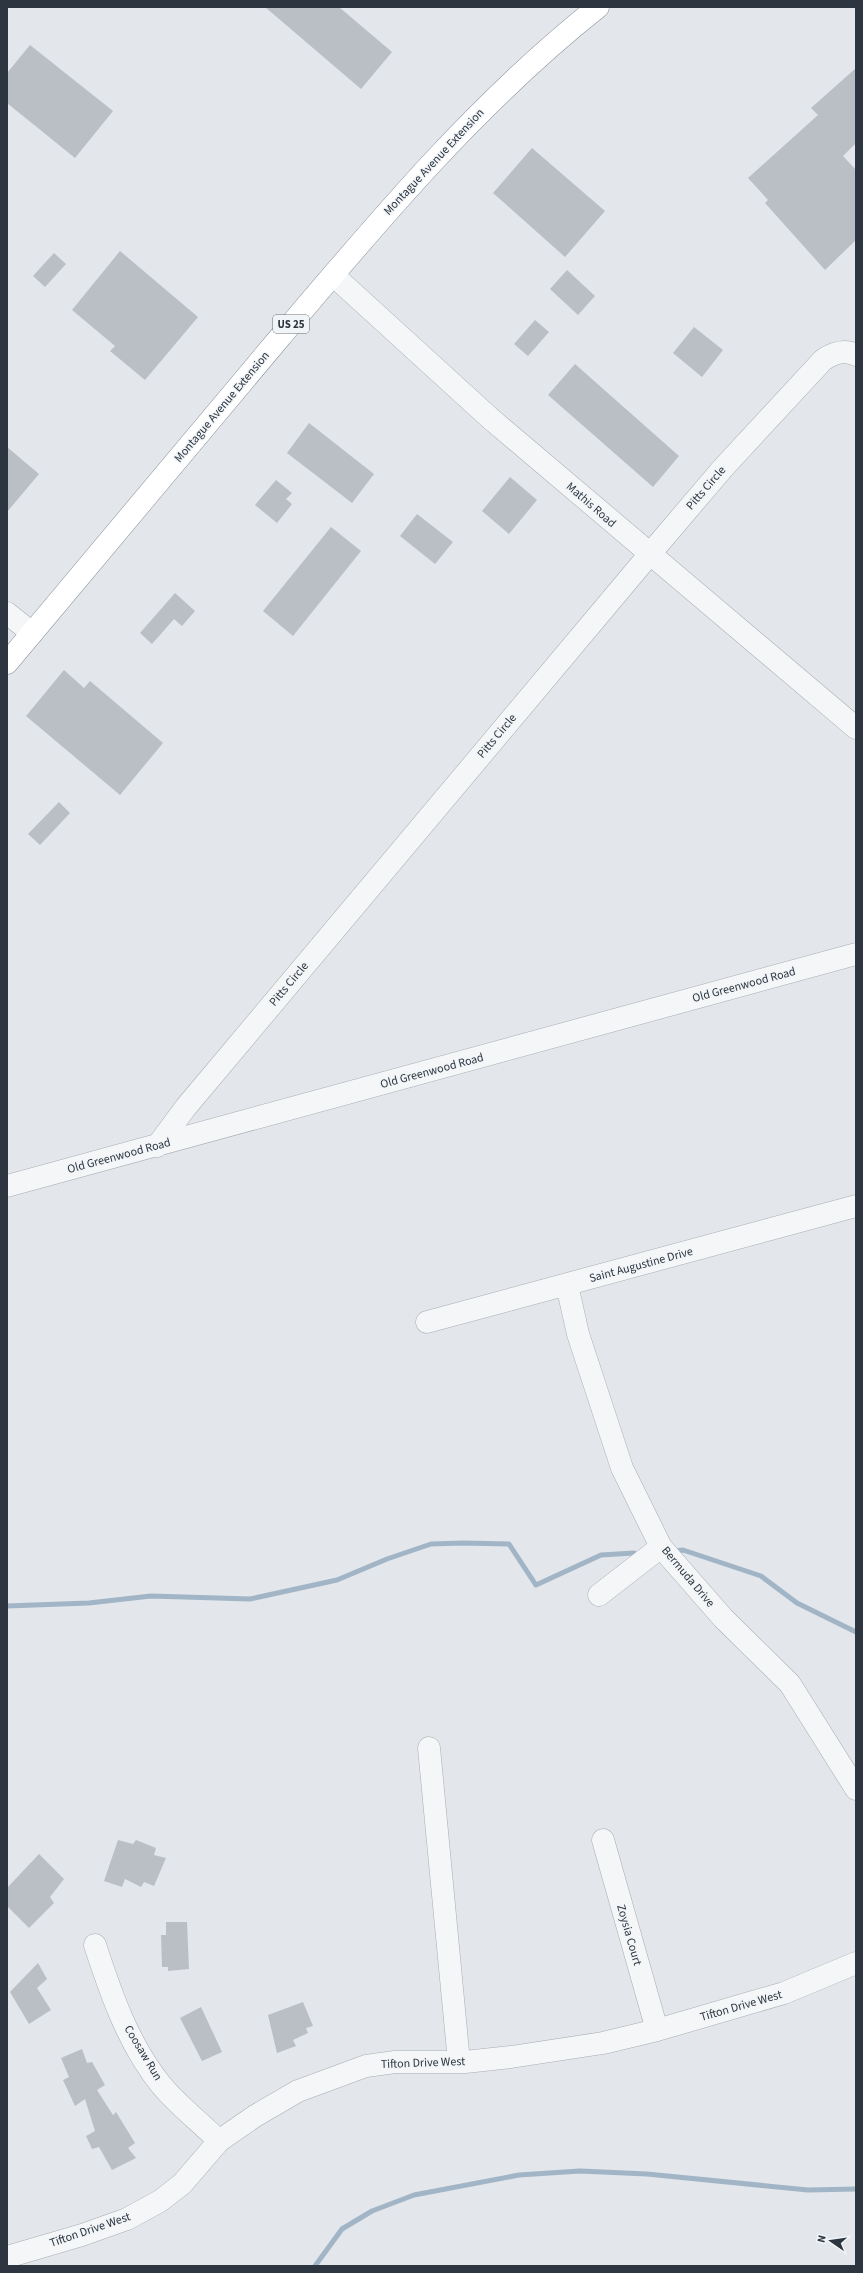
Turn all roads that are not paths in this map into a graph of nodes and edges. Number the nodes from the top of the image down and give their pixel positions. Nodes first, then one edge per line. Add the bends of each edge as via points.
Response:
1 (598, 7) edge
2 (333, 275) junction
3 (856, 355) edge
4 (649, 554) junction
5 (7, 613) edge
6 (32, 633) junction
7 (7, 663) edge
8 (856, 728) edge
9 (856, 954) edge
10 (157, 1146) junction
11 (7, 1186) edge
12 (856, 1206) edge
13 (567, 1285) junction
14 (427, 1322) dead end
15 (661, 1547) junction
16 (599, 1595) dead end
17 (429, 1748) dead end
18 (856, 1789) edge
19 (603, 1840) dead end
20 (95, 1945) dead end
21 (856, 1963) edge
22 (657, 2030) junction
23 (460, 2062) junction
24 (219, 2141) junction
25 (7, 2256) edge

1 - 2 highway, Montague Avenue Extension / US 25 via 562,35 492,99 422,172
2 - 4 street, Mathis Road via 491,419
2 - 6 highway, Montague Avenue Extension / US 25
3 - 4 street, Pitts Circle via 840,352 823,360 723,468
4 - 8 street, Mathis Road
4 - 10 street, Pitts Circle
5 - 6 street
6 - 7 highway, Montague Avenue Extension / US 25
9 - 10 street, Old Greenwood Road
10 - 11 street, Old Greenwood Road
12 - 13 street, Saint Augustine Drive
13 - 14 street, Saint Augustine Drive
13 - 15 street, Bermuda Drive via 578,1334 622,1468
15 - 16 street
15 - 18 street, Bermuda Drive via 723,1618 790,1684
17 - 23 street
19 - 22 street, Zoysia Court
20 - 24 street, Coosaw Run via 106,1979 134,2042 162,2086
21 - 22 street, Tifton Drive West via 784,1993
22 - 23 street, Tifton Drive West via 561,2050
23 - 24 street, Tifton Drive West via 395,2062 366,2066 298,2091
24 - 25 street, Tifton Drive West via 182,2184 160,2201 127,2220

